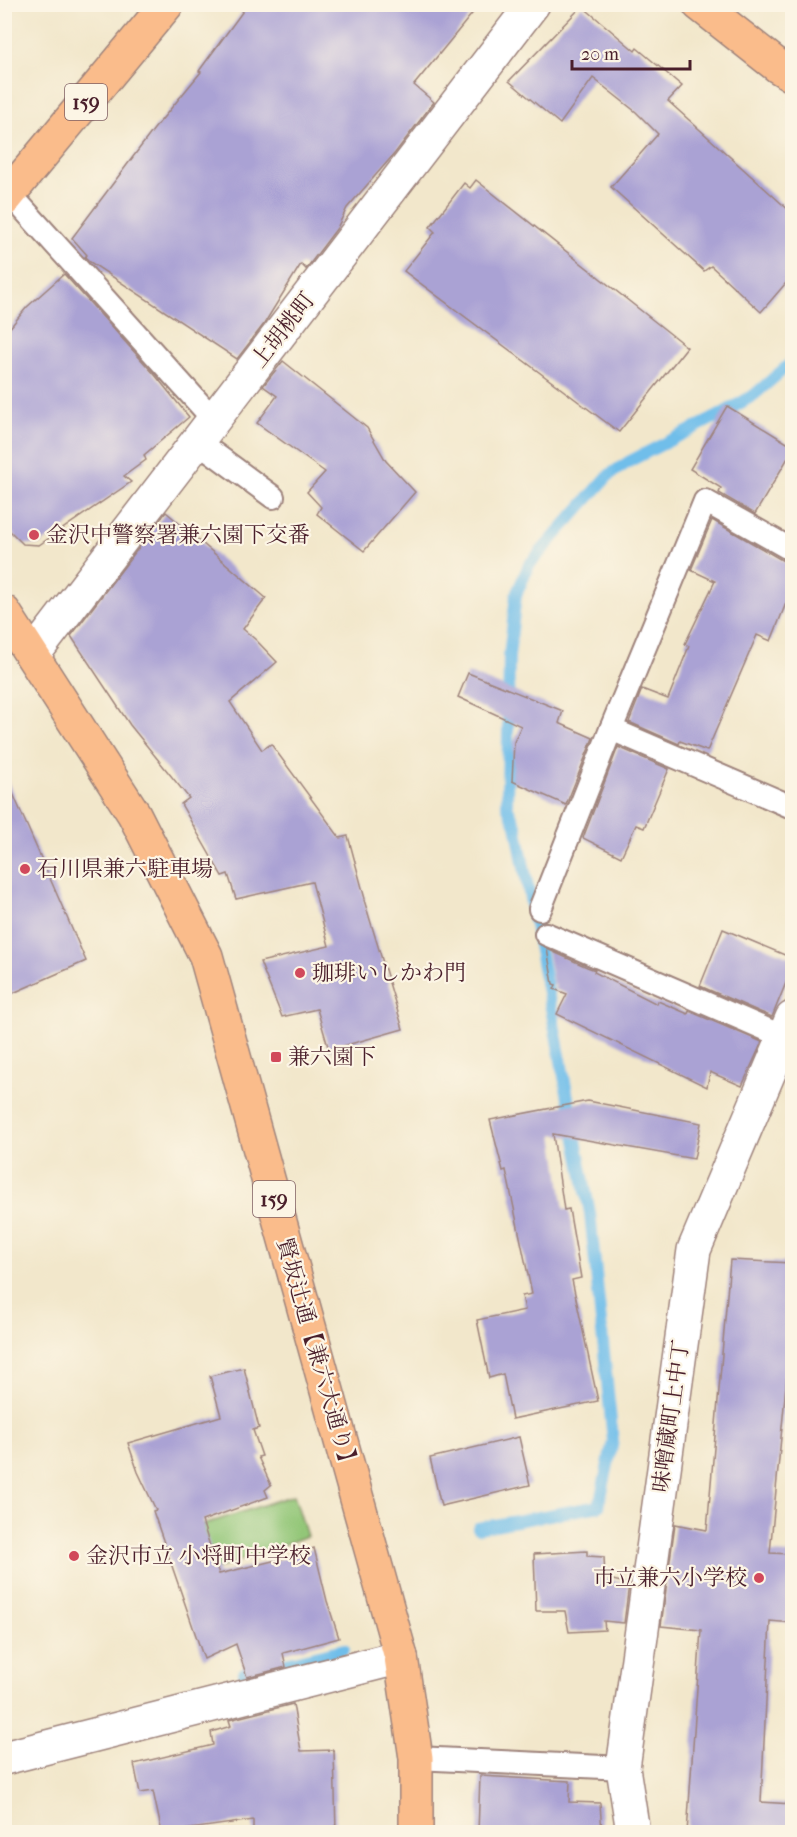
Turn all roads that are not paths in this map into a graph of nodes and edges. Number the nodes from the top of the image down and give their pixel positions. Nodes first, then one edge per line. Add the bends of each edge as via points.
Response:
1 (167, 4) edge
2 (533, 4) edge
3 (699, 4) edge
4 (792, 75) edge
5 (7, 197) edge
6 (206, 431) junction
7 (273, 497) dead end
8 (792, 550) edge
9 (4, 612) edge
10 (33, 655) junction
11 (611, 729) junction
12 (792, 807) edge
13 (540, 909) dead end
14 (546, 934) dead end
15 (788, 1027) edge
16 (401, 1657) junction
17 (4, 1758) edge
18 (416, 1758) junction
19 (623, 1768) junction
20 (416, 1833) edge
21 (633, 1833) edge

1 - 5 highway, 159
2 - 6 street, 上胡桃町
3 - 4 highway
5 - 6 lane
6 - 7 lane
6 - 10 street, 上胡桃町
8 - 11 lane via 705,501
9 - 10 highway, 賢坂辻通【兼六大通り】 / 159
10 - 16 highway, 賢坂辻通【兼六大通り】 / 159 via 134,813 206,956
11 - 12 lane
11 - 13 lane
14 - 15 lane
15 - 19 street, 味噌蔵町上中丁 via 694,1250
16 - 17 street
16 - 18 highway, 賢坂辻通【兼六大通り】 / 159
18 - 19 lane
18 - 20 highway, 賢坂辻通【兼六大通り】 / 159
19 - 21 street, 味噌蔵町上中丁

